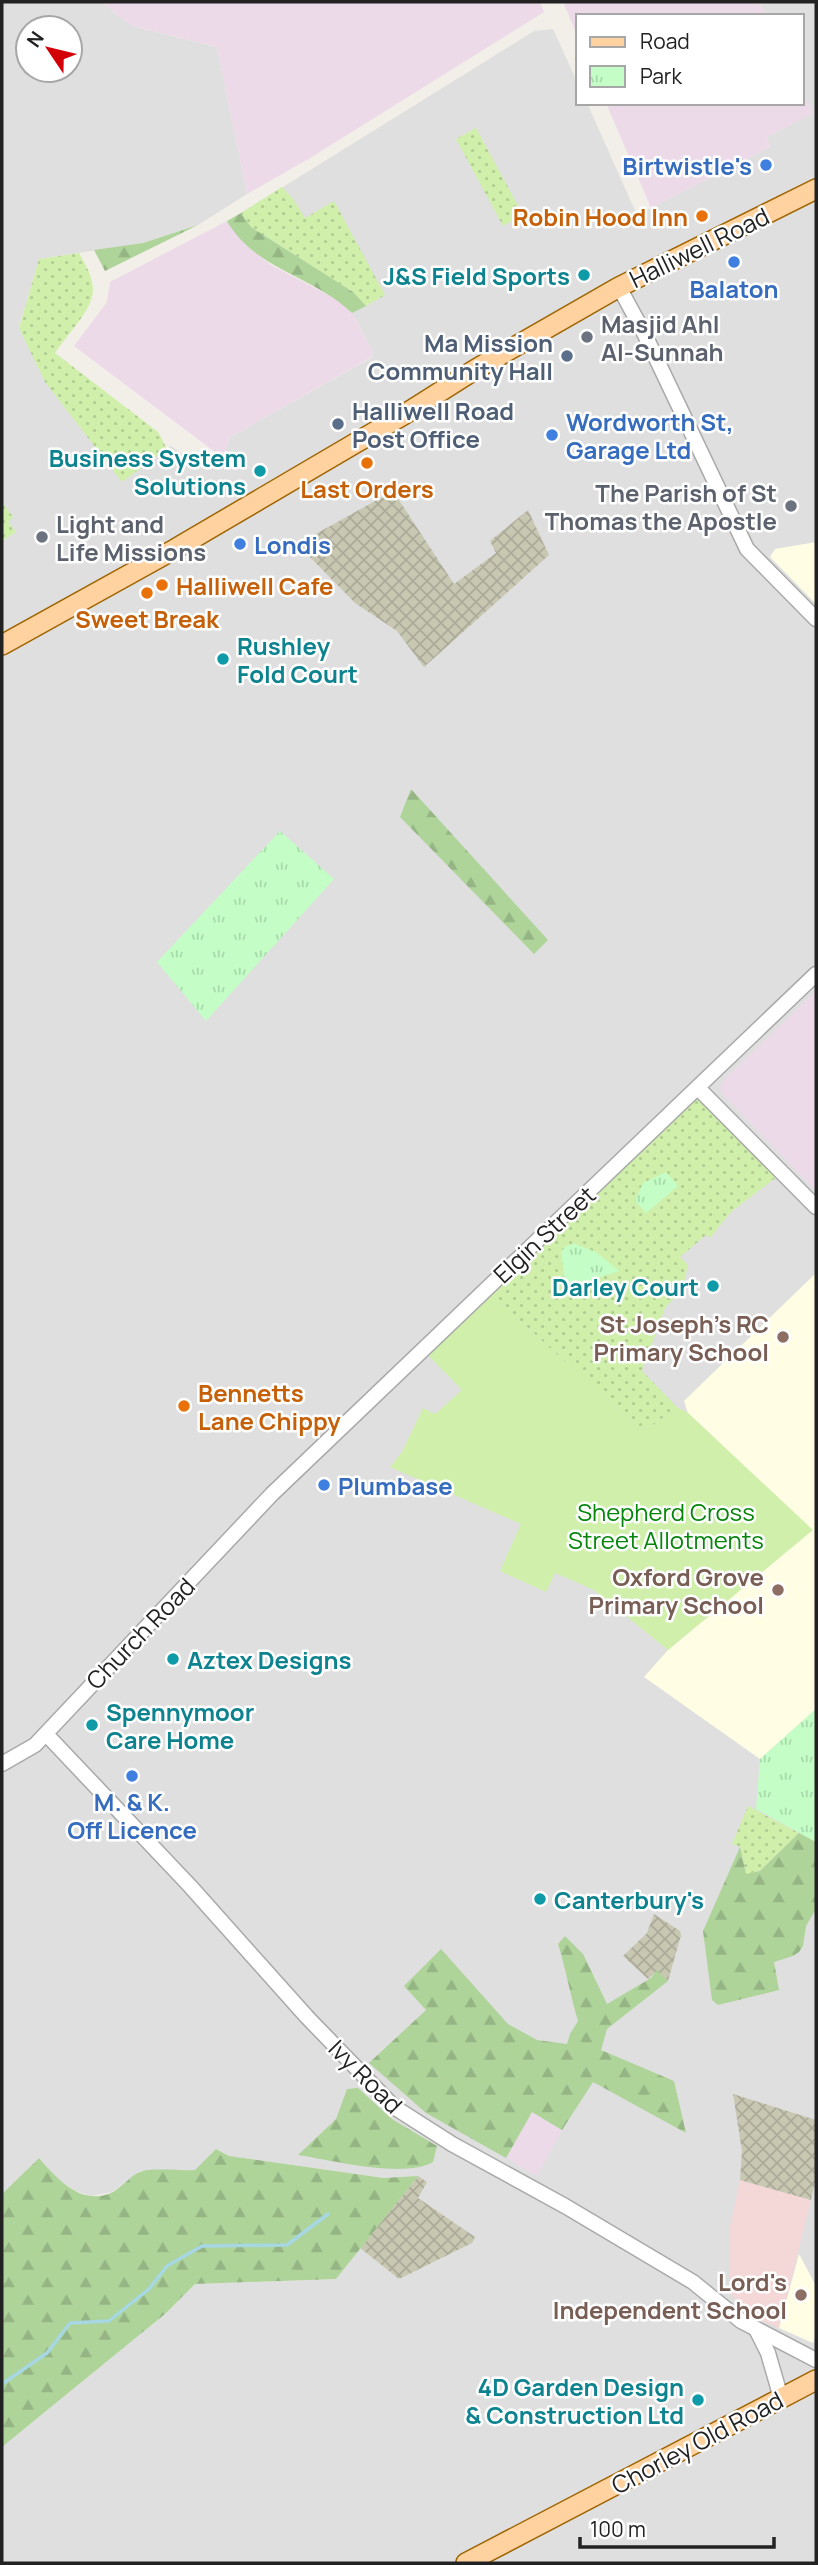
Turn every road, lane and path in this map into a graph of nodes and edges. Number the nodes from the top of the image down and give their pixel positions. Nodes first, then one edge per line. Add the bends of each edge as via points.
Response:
1 (816, 189) edge
2 (619, 287) junction
3 (816, 620) edge
4 (2, 645) edge
5 (816, 974) edge
6 (698, 1088) junction
7 (816, 1207) edge
8 (272, 1494) joint
9 (46, 1734) junction
10 (2, 1764) edge
11 (757, 2331) junction
12 (816, 2360) edge
13 (816, 2380) edge
14 (781, 2398) junction
15 (466, 2563) edge

1 - 2 main road, Halliwell Road
2 - 3 street via 747,549
2 - 4 main road, Halliwell Road via 186,543
5 - 6 street, Elgin Street
6 - 7 street
6 - 8 street, Elgin Street
8 - 9 street, Church Road
9 - 10 street, Church Road
9 - 11 street, Ivy Road via 394,2107 693,2282
11 - 12 street, Ivy Road
11 - 14 street
13 - 14 main road, Chorley Old Road
14 - 15 main road, Chorley Old Road

